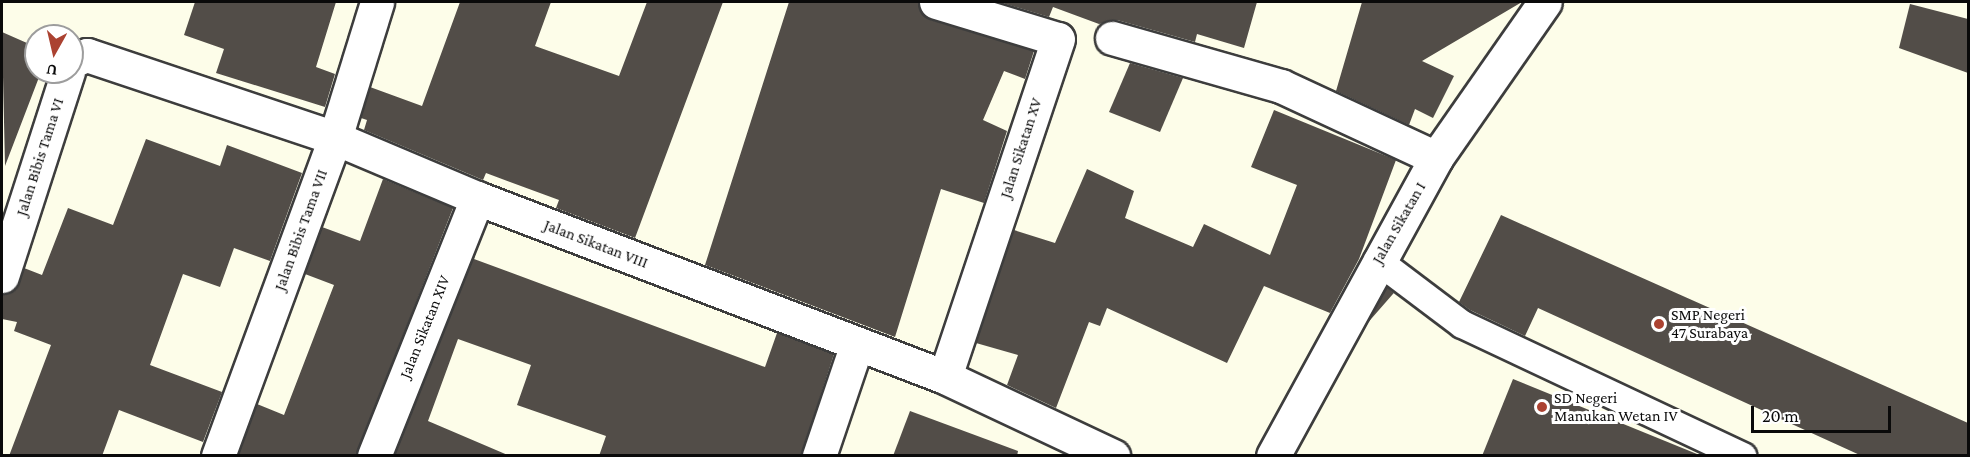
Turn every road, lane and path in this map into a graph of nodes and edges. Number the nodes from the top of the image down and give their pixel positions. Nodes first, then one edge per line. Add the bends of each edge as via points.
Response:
1 (377, 2) edge
2 (936, 2) edge
3 (1545, 2) edge
4 (1112, 39) dead end
5 (84, 56) edge
6 (64, 84) edge
7 (335, 138) junction
8 (1436, 158) junction
9 (477, 198) junction
10 (7, 239) edge
11 (1377, 260) junction
12 (2, 276) edge
13 (857, 344) junction
14 (945, 377) junction
15 (218, 456) edge
16 (374, 456) edge
17 (819, 456) edge
18 (1113, 456) edge
19 (1273, 456) edge
20 (1743, 456) edge

1 - 7 street, Jalan Bibis Tama VII
2 - 14 street, Jalan Sikatan XV via 1058,39
3 - 8 street, Jalan Sikatan I
4 - 8 street via 1281,86
5 - 7 street, Jalan Sikatan VIII
6 - 10 street, Jalan Bibis Tama VI
7 - 9 street, Jalan Sikatan VIII
7 - 15 street, Jalan Bibis Tama VII
8 - 11 street, Jalan Sikatan I
9 - 13 street, Jalan Sikatan VIII
9 - 16 street, Jalan Sikatan XIV
10 - 12 street, Jalan Bibis Tama VI
11 - 19 street, Jalan Sikatan I
11 - 20 lane via 1462,324
13 - 14 street, Jalan Sikatan VIII
13 - 17 street
14 - 18 street, Jalan Sikatan VIII

